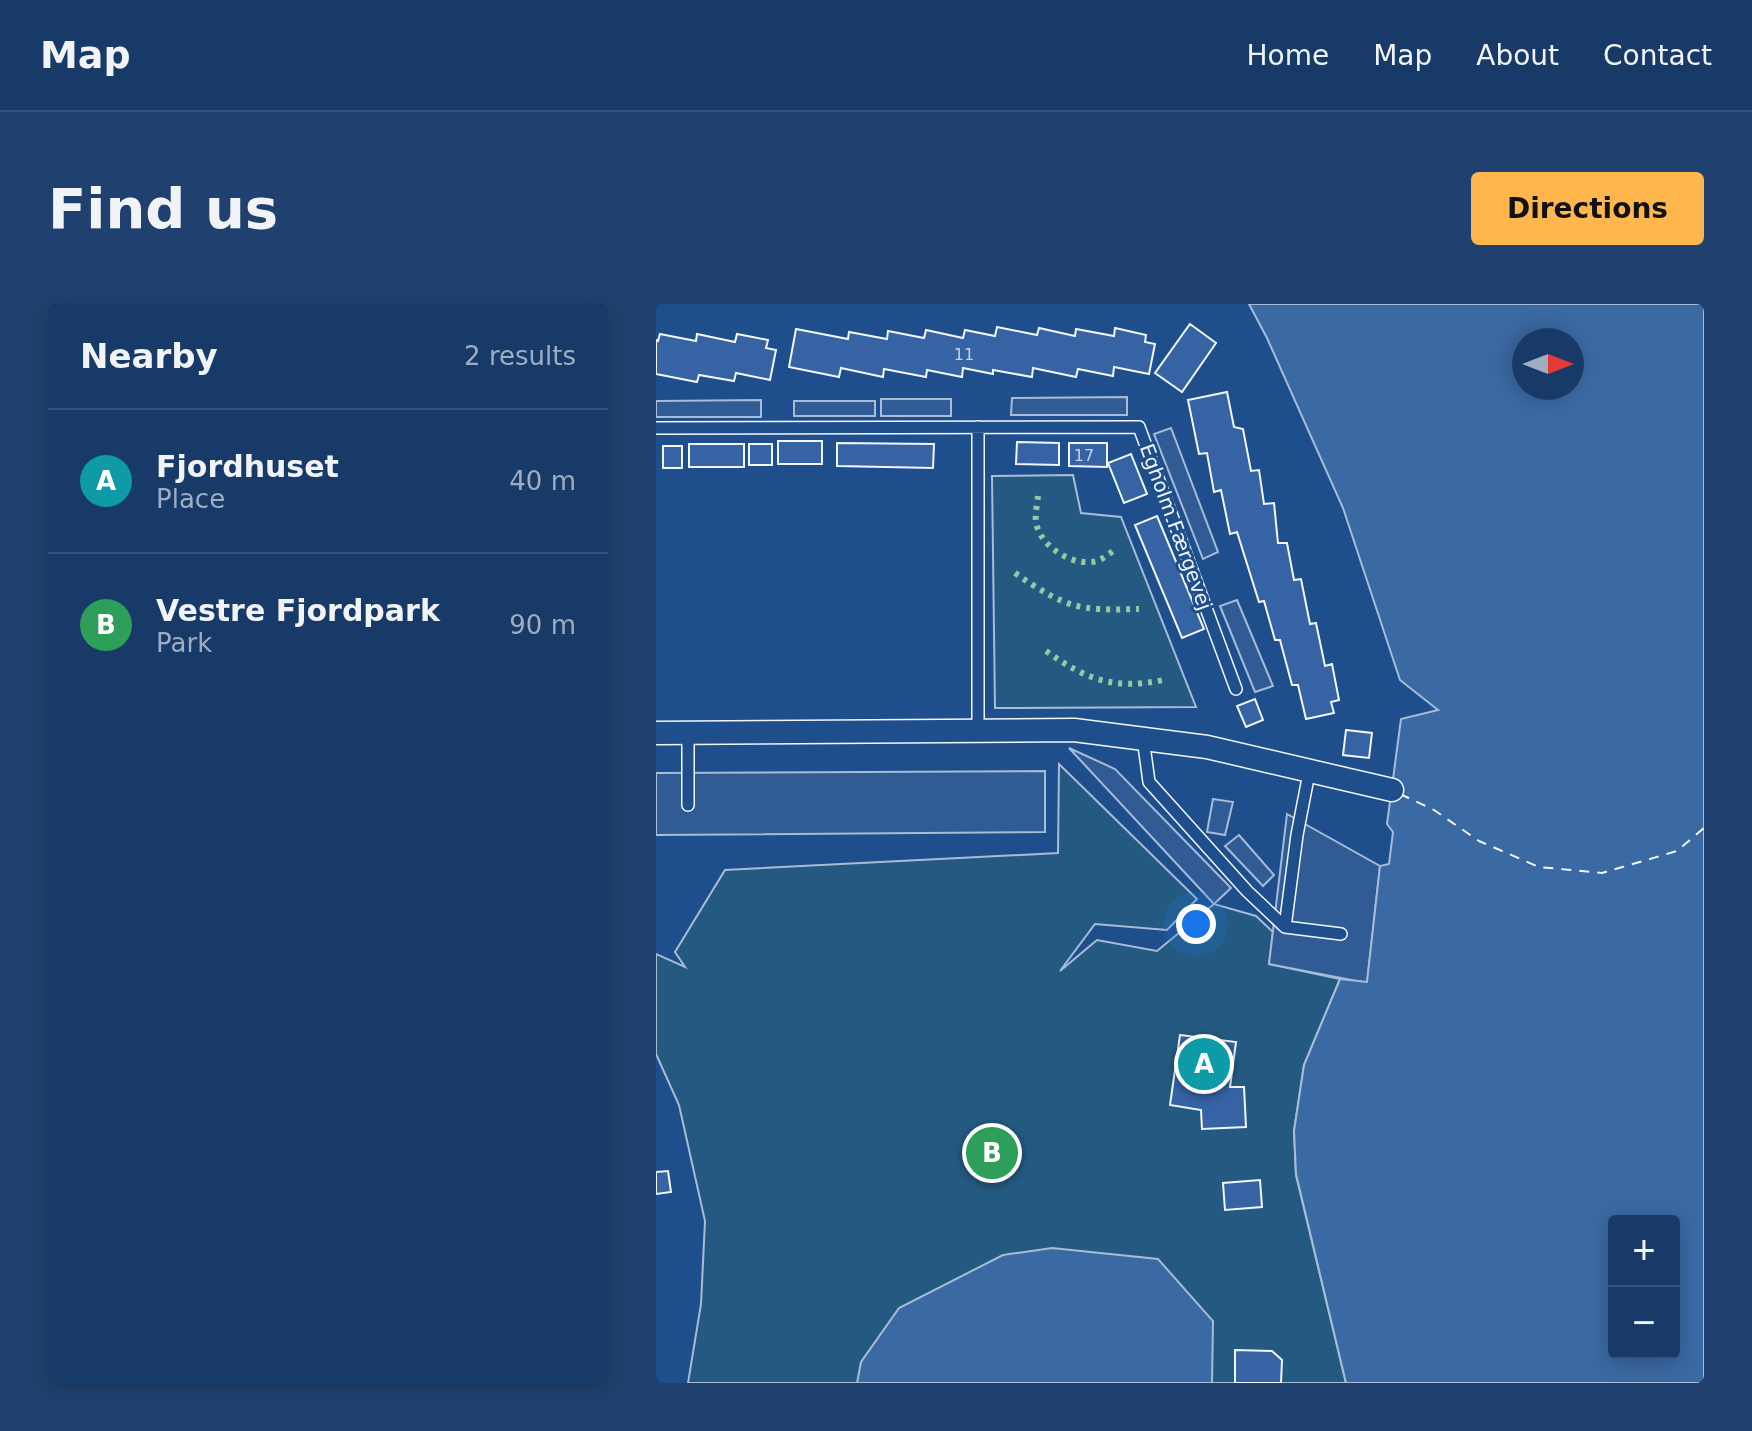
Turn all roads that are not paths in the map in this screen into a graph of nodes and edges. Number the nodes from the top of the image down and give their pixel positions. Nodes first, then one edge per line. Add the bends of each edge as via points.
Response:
1 (978, 427) junction
2 (656, 428) edge
3 (1236, 689) dead end
4 (978, 730) junction
5 (656, 733) edge
6 (688, 733) junction
7 (1143, 737) junction
8 (1309, 773) junction
9 (1392, 790) dead end
10 (688, 805) dead end
11 (1285, 927) junction
12 (1341, 934) dead end

1 - 2 lane, Egholm Færgevej
1 - 3 lane, Egholm Færgevej via 1139,427
1 - 4 lane
4 - 6 street
4 - 7 street via 1074,730
5 - 6 street
6 - 10 lane
7 - 8 street
7 - 11 lane via 1149,782
8 - 9 street
8 - 11 lane
11 - 12 lane

